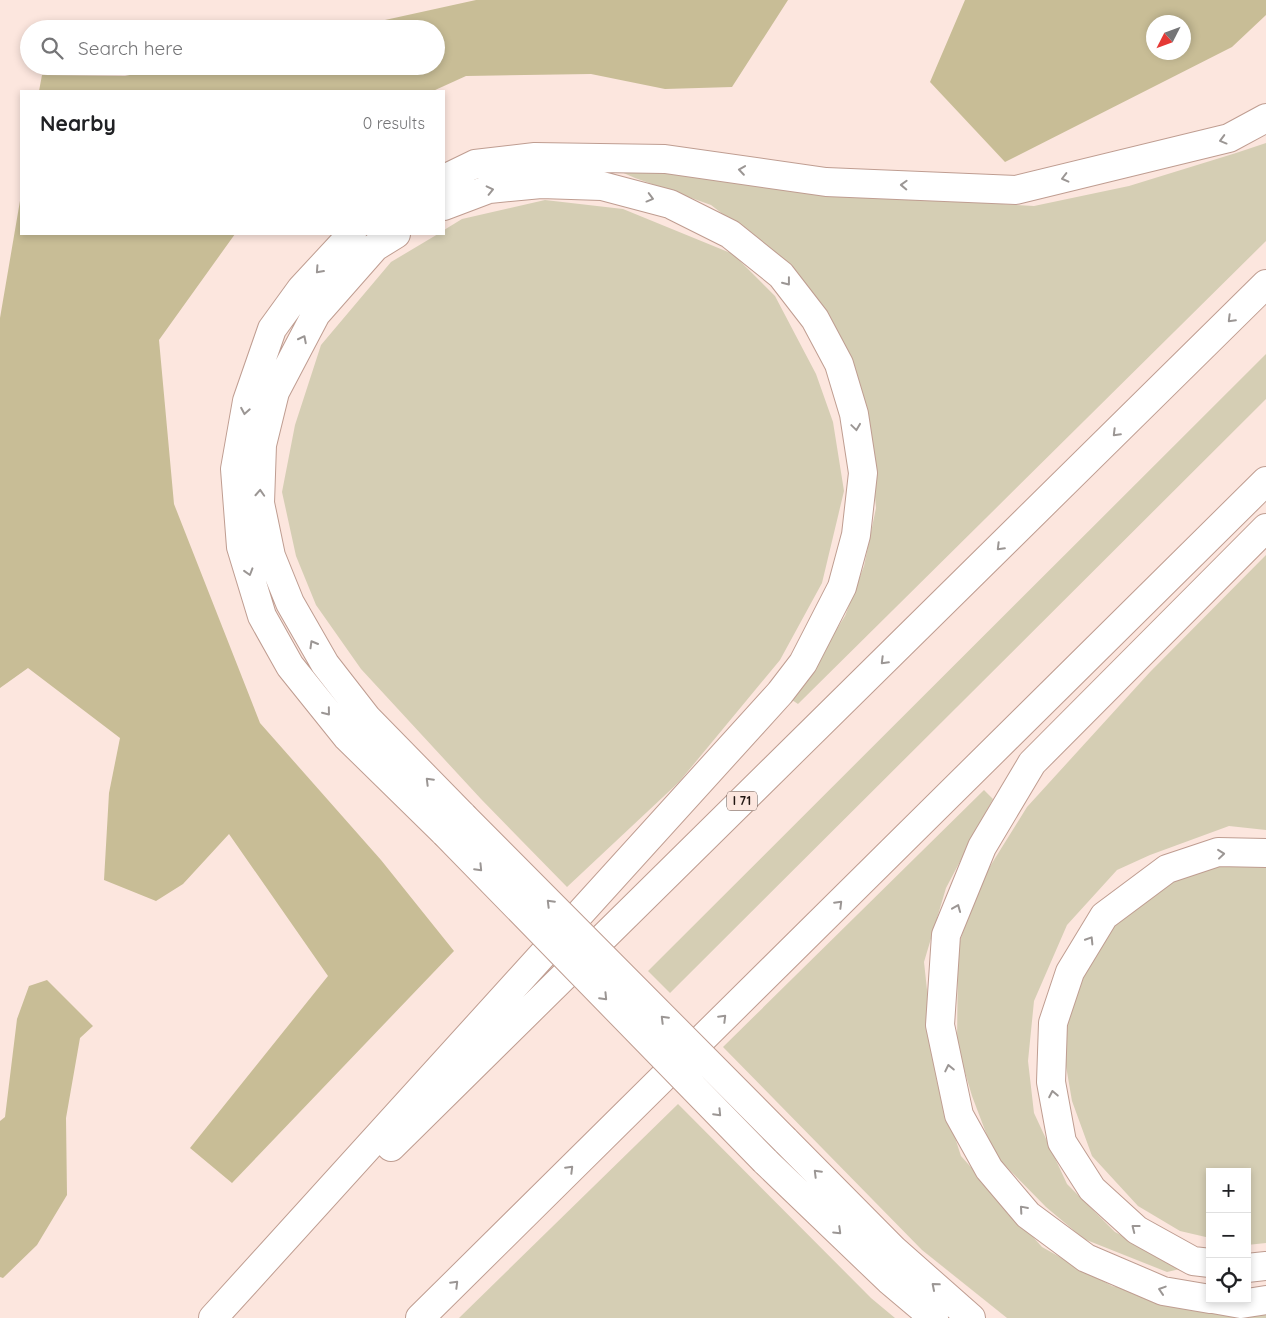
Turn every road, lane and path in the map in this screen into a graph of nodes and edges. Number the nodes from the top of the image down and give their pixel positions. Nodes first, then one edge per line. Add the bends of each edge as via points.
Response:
1 (1266, 118) edge
2 (445, 178) edge
3 (445, 206) edge
4 (351, 235) edge
5 (394, 235) edge
6 (1266, 284) edge
7 (1266, 481) edge
8 (1266, 528) edge
9 (454, 824) junction
10 (1266, 853) edge
11 (1206, 1263) edge
12 (1266, 1266) edge
13 (1251, 1268) edge
14 (1206, 1298) edge
15 (1266, 1300) edge
16 (1251, 1302) edge
17 (213, 1318) edge
18 (218, 1318) edge
19 (420, 1318) edge
20 (934, 1318) edge
21 (971, 1318) edge

1 -> 2 highway via 1229,138 1016,190 826,182 665,159 535,157 474,164
3 -> 17 highway via 489,189 541,184 602,186 670,204 730,234 781,275 815,319 839,364 854,414 863,473 856,535 842,587 803,662 780,693
4 -> 9 highway via 300,290 272,329 247,401 235,469 242,547 262,616 290,666 348,737
9 -> 5 highway via 325,664 290,603 274,564 260,503 262,446 275,392 316,314 375,247
6 -> 18 highway, I 71
19 -> 7 highway
14 -> 8 highway via 1163,1292 1086,1258 1028,1214 990,1170 959,1115 940,1025 946,936 982,847 1032,763
9 -> 20 highway, bridge via 765,1162 889,1280
21 -> 9 highway, bridge via 894,1250 785,1140
11 -> 10 highway via 1193,1261 1136,1230 1092,1188 1062,1142 1051,1082 1053,1024 1070,972 1104,916 1167,869 1218,852
12 - 13 highway
15 - 16 highway

